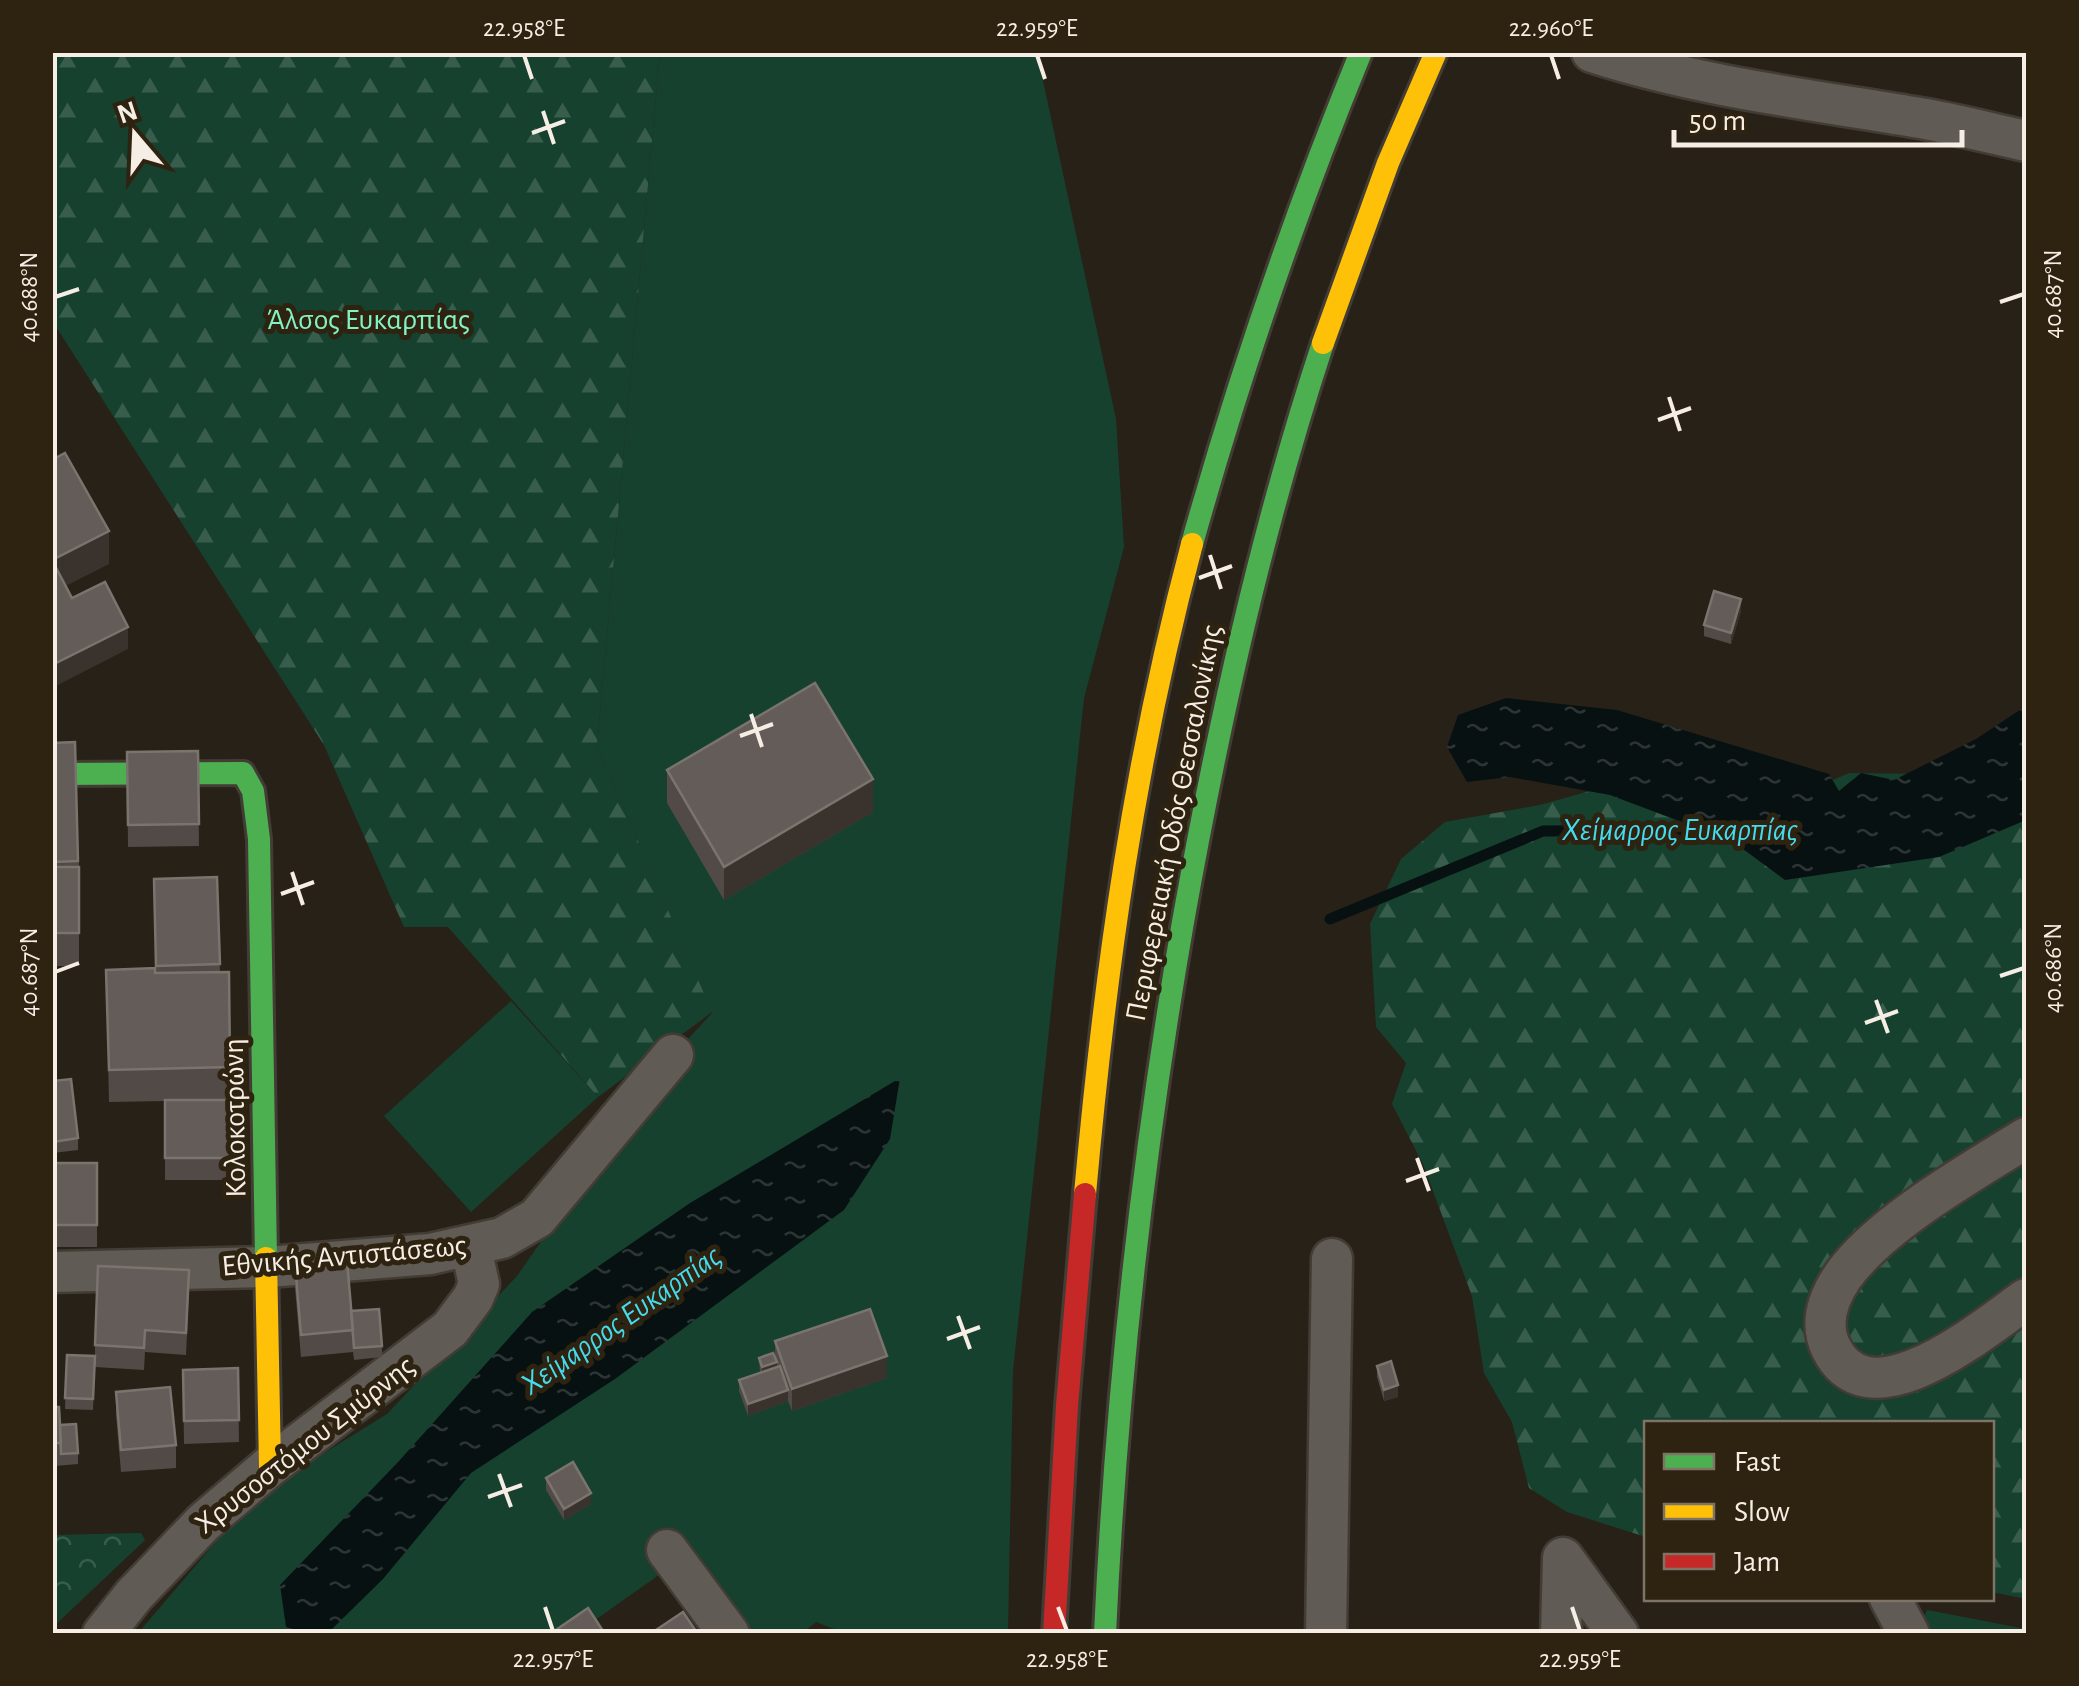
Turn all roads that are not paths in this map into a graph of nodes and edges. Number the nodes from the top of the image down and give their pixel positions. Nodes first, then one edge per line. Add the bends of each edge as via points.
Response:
1 (1361, 52) edge
2 (1436, 52) edge
3 (1592, 52) edge
4 (2026, 141) edge
5 (52, 774) edge
6 (673, 1055) dead end
7 (2026, 1138) edge
8 (472, 1248) junction
9 (1332, 1259) dead end
10 (268, 1267) junction
11 (52, 1272) edge
12 (2026, 1299) edge
13 (270, 1466) junction
14 (667, 1550) dead end
15 (1057, 1552) junction
16 (1892, 1601) edge
17 (103, 1634) edge
18 (729, 1634) edge
19 (1041, 1634) edge
20 (1054, 1634) edge
21 (1106, 1634) edge
22 (1326, 1634) edge
23 (1561, 1634) edge
24 (1618, 1634) edge
25 (1909, 1634) edge

1 - 15 main road, Περιφερειακή Οδός Θεσσαλονίκης via 1311,172 1211,470 1145,738 1103,1001
2 - 21 main road, Περιφερειακή Οδός Θεσσαλονίκης via 1307,392 1225,699 1144,1172 1121,1372
3 - 4 street via 1742,90
5 - 10 main road, Κολοκοτρώνη via 243,772 253,791 260,839
6 - 8 street, Εθνικής Αντιστάσεως via 537,1218
7 - 12 street via 1861,1256 1832,1295 1825,1334 1841,1365 1879,1378 1946,1354
8 - 10 street, Εθνικής Αντιστάσεως
8 - 13 street, Χρυσοστόμου Σμύρνης via 479,1284 450,1329
9 - 22 street
10 - 11 street, Εθνικής Αντιστάσεως
10 - 13 main road, Κολοκοτρώνη
13 - 17 street, Χρυσοστόμου Σμύρνης via 180,1545
14 - 18 street
15 - 19 main road
15 - 20 main road, Περιφερειακή Οδός Θεσσαλονίκης
16 - 25 street
23 - 24 street via 1563,1558

